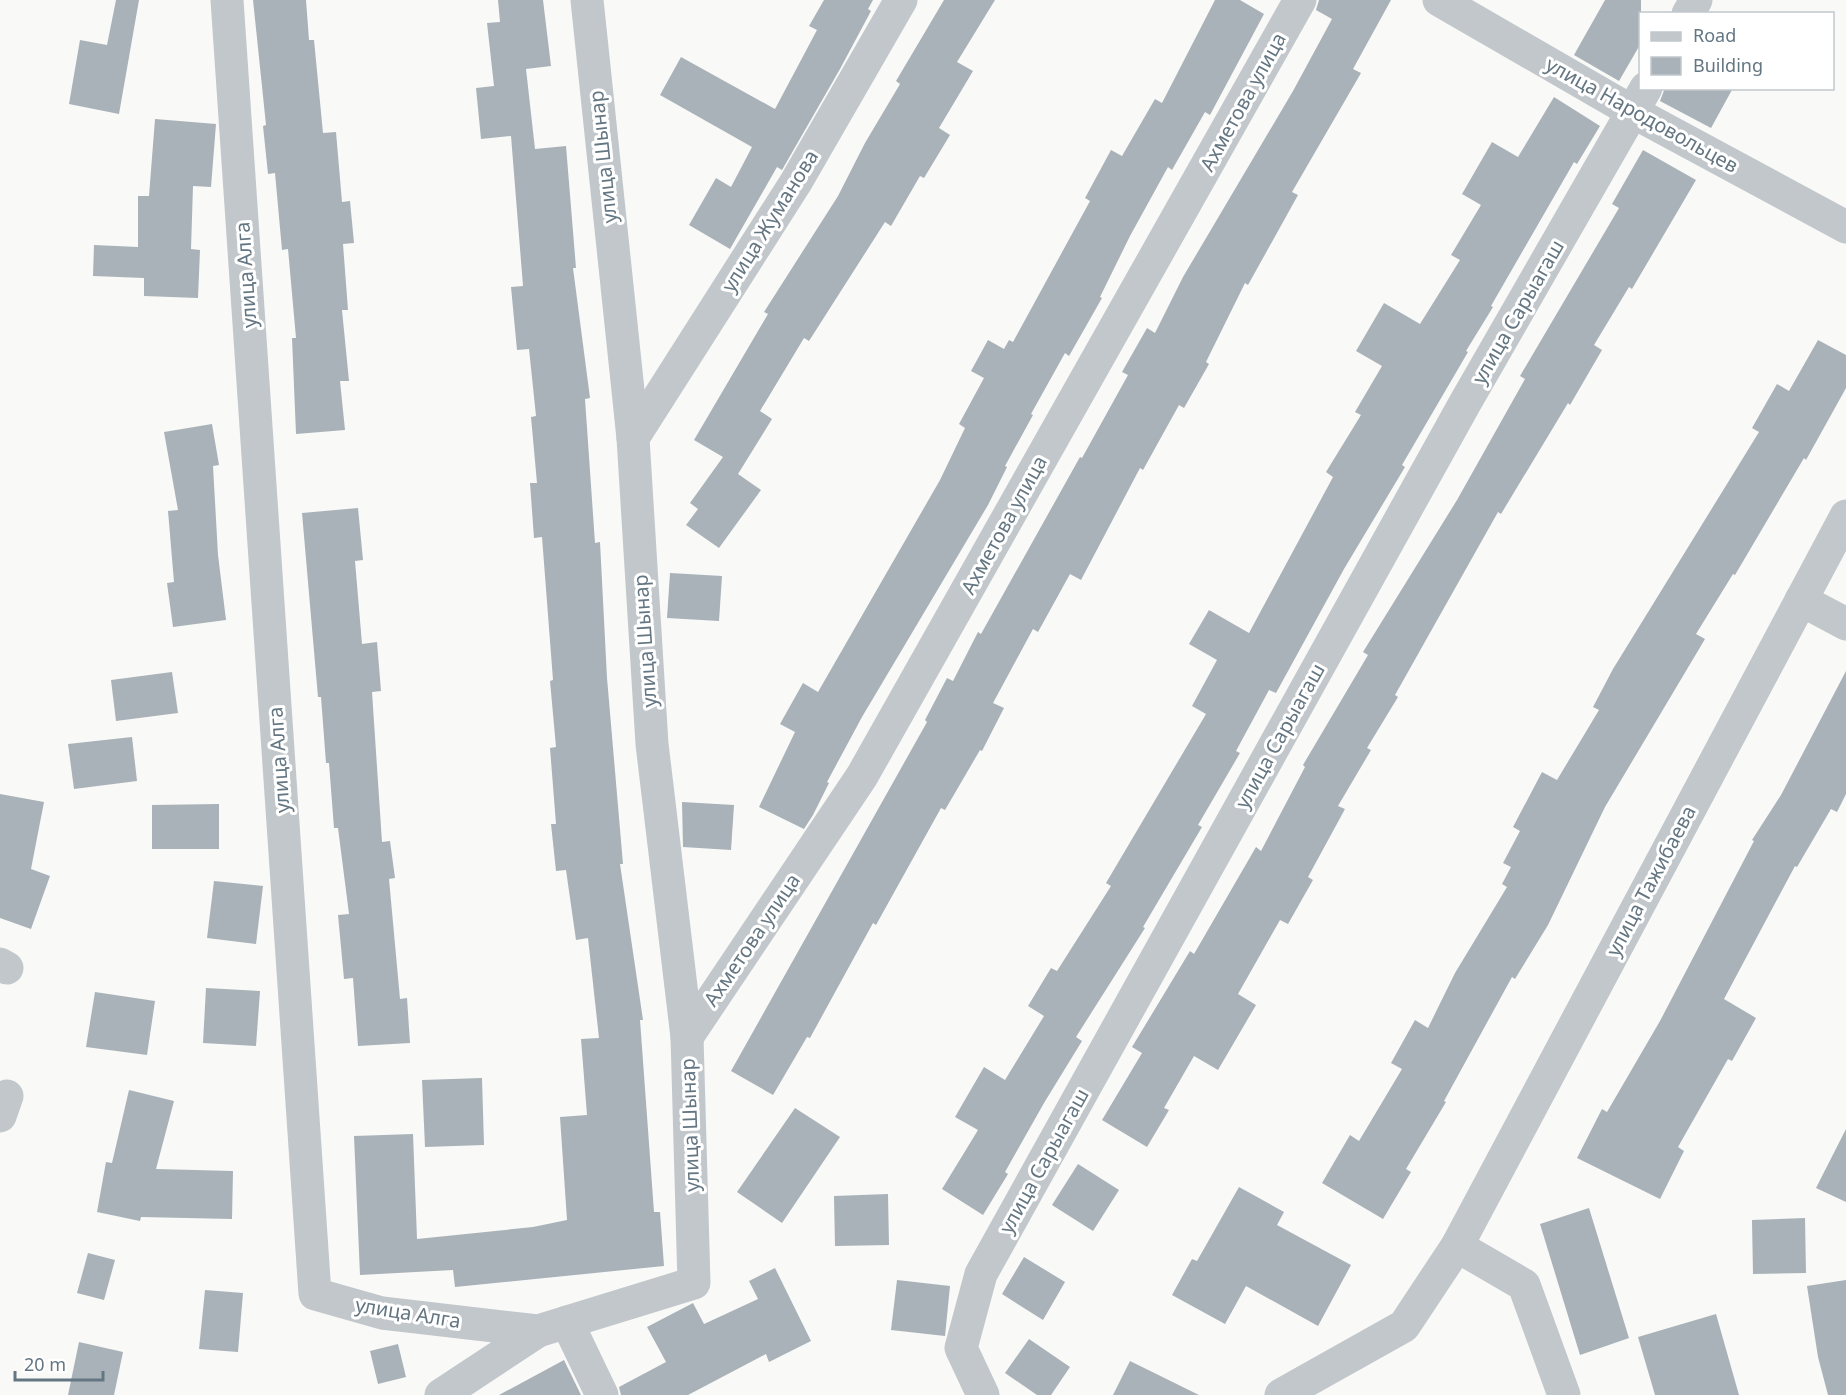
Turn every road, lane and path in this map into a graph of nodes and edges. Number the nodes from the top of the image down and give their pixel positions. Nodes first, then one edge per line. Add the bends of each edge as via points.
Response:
1 (227, 0) edge
2 (586, 0) edge
3 (901, 0) edge
4 (1300, 0) edge
5 (1439, 0) edge
6 (1640, 100) edge
7 (1846, 227) edge
8 (633, 438) junction
9 (1846, 516) edge
10 (1801, 600) junction
11 (1846, 624) edge
12 (687, 1037) junction
13 (1457, 1246) junction
14 (553, 1327) junction
15 (441, 1395) edge
16 (602, 1395) edge
17 (983, 1395) edge
18 (1281, 1395) edge
19 (1564, 1395) edge

1 - 14 street, улица Алга via 315,1294 382,1313
2 - 8 street, улица Шынар
3 - 8 street, улица Жуманова via 796,182
4 - 12 street, Ахметова улица via 862,776
5 - 6 street, улица Народовольцев
6 - 7 street, улица Народовольцев
6 - 17 street, улица Сарыагаш via 1454,424 981,1274 961,1348
8 - 12 street, улица Шынар via 652,744
9 - 10 street, улица Тажибаева
10 - 11 street
10 - 13 street, улица Тажибаева
12 - 14 street, улица Шынар via 694,1283
13 - 18 street, улица Тажибаева via 1404,1326
13 - 19 street via 1524,1285
14 - 15 street
14 - 16 street

